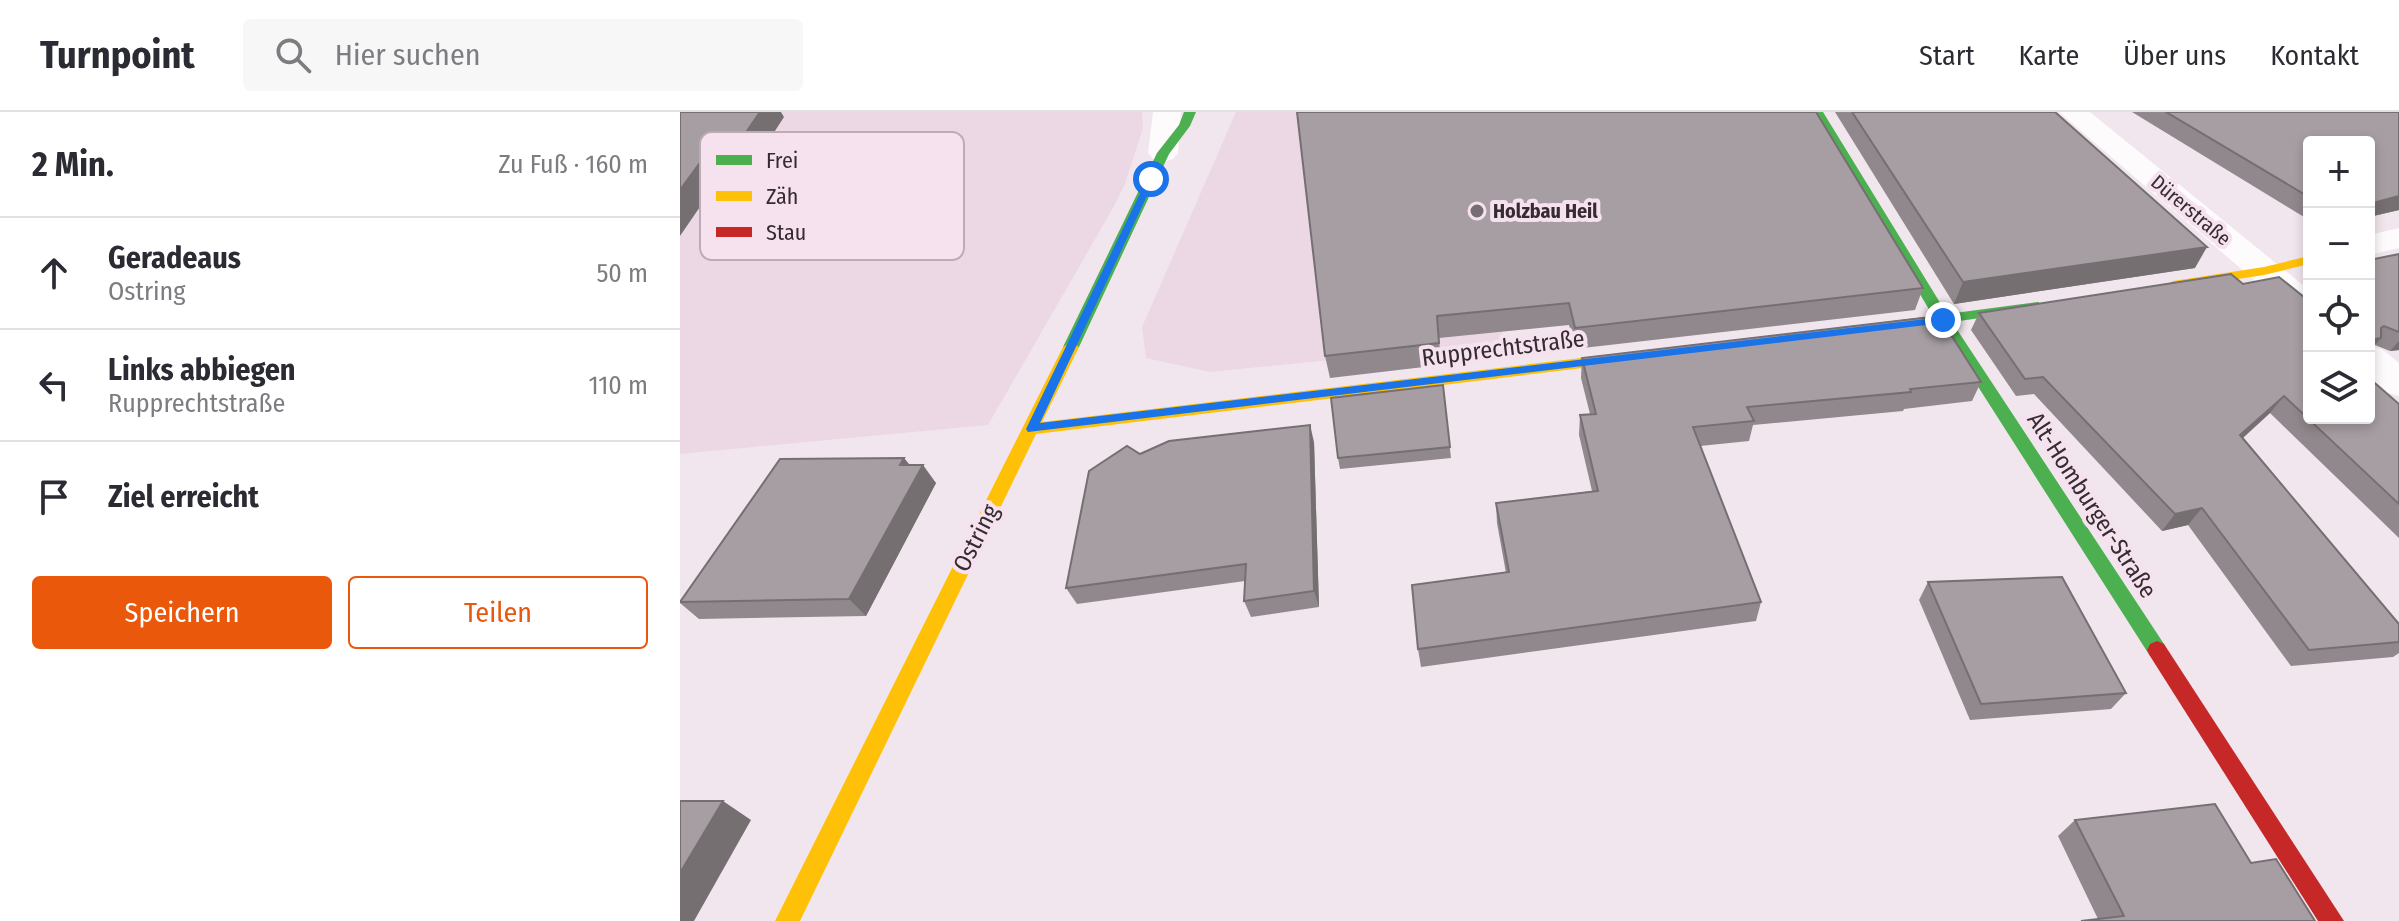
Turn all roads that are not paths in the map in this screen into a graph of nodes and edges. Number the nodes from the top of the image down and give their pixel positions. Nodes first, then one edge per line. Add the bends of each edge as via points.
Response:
1 (1167, 112) edge
2 (1190, 112) edge
3 (1817, 112) edge
4 (2073, 112) edge
5 (1163, 153) junction
6 (2399, 238) edge
7 (2375, 244) edge
8 (2303, 261) edge
9 (2264, 271) junction
10 (2157, 288) edge
11 (2303, 303) edge
12 (2050, 304) edge
13 (1943, 320) junction
14 (1865, 329) edge
15 (1660, 354) edge
16 (2375, 363) edge
17 (2399, 383) edge
18 (1032, 429) junction
19 (787, 921) edge
20 (2332, 921) edge

1 - 5 street, Ostring
2 - 5 street, Ostring
3 - 13 street, Alt-Homburger-Straße
4 - 9 street, Dürerstraße
5 - 18 street, Ostring
6 - 7 street
8 - 9 street
9 - 10 street
9 - 11 street, Dürerstraße
12 - 13 street
13 - 14 street
13 - 20 street, Alt-Homburger-Straße
15 - 18 street, Rupprechtstraße
16 - 17 street
18 - 19 street, Ostring

